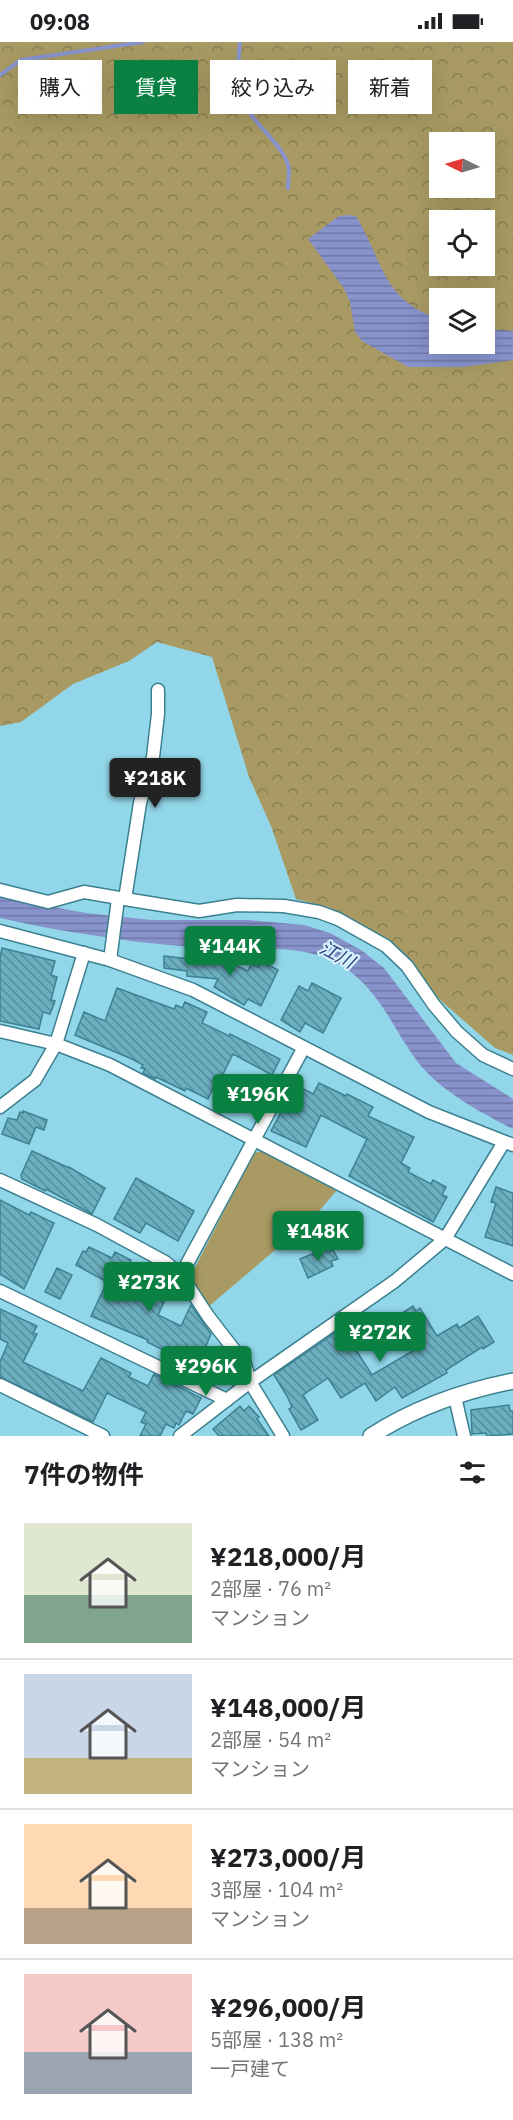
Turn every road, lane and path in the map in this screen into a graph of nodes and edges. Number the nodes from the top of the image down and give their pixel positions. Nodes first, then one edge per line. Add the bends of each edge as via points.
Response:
1 (159, 690) dead end
2 (0, 890) edge
3 (122, 899) junction
4 (0, 931) edge
5 (84, 953) junction
6 (110, 960) junction
7 (0, 1031) edge
8 (0, 1040) edge
9 (37, 1040) junction
10 (56, 1044) junction
11 (303, 1048) junction
12 (513, 1069) edge
13 (0, 1107) edge
14 (254, 1140) junction
15 (508, 1144) edge
16 (0, 1180) edge
17 (445, 1239) junction
18 (513, 1274) edge
19 (181, 1275) junction
20 (0, 1291) edge
21 (513, 1381) edge
22 (249, 1382) junction
23 (0, 1385) edge
24 (455, 1397) junction
25 (226, 1400) junction
26 (103, 1436) edge
27 (180, 1436) edge
28 (283, 1436) edge
29 (371, 1436) edge
30 (464, 1436) edge

1 - 3 street via 153,757
2 - 3 street via 48,902 84,891
3 - 6 street
3 - 12 street via 199,911 237,905 284,906 338,919 386,946 407,966 457,1032 483,1055
4 - 5 street
5 - 6 street
5 - 10 street
6 - 11 street via 193,990
7 - 9 street
8 - 9 street
9 - 10 street
10 - 13 street via 35,1080
10 - 14 street via 110,1065
11 - 14 street
11 - 15 street via 429,1112
14 - 17 street
14 - 19 street
15 - 17 street
16 - 19 street via 97,1225
17 - 18 street
17 - 22 street via 395,1281
19 - 22 street via 245,1364
20 - 25 street
21 - 24 street
22 - 25 street
22 - 28 street
23 - 26 street
24 - 29 street via 421,1408
24 - 30 street
25 - 27 street

